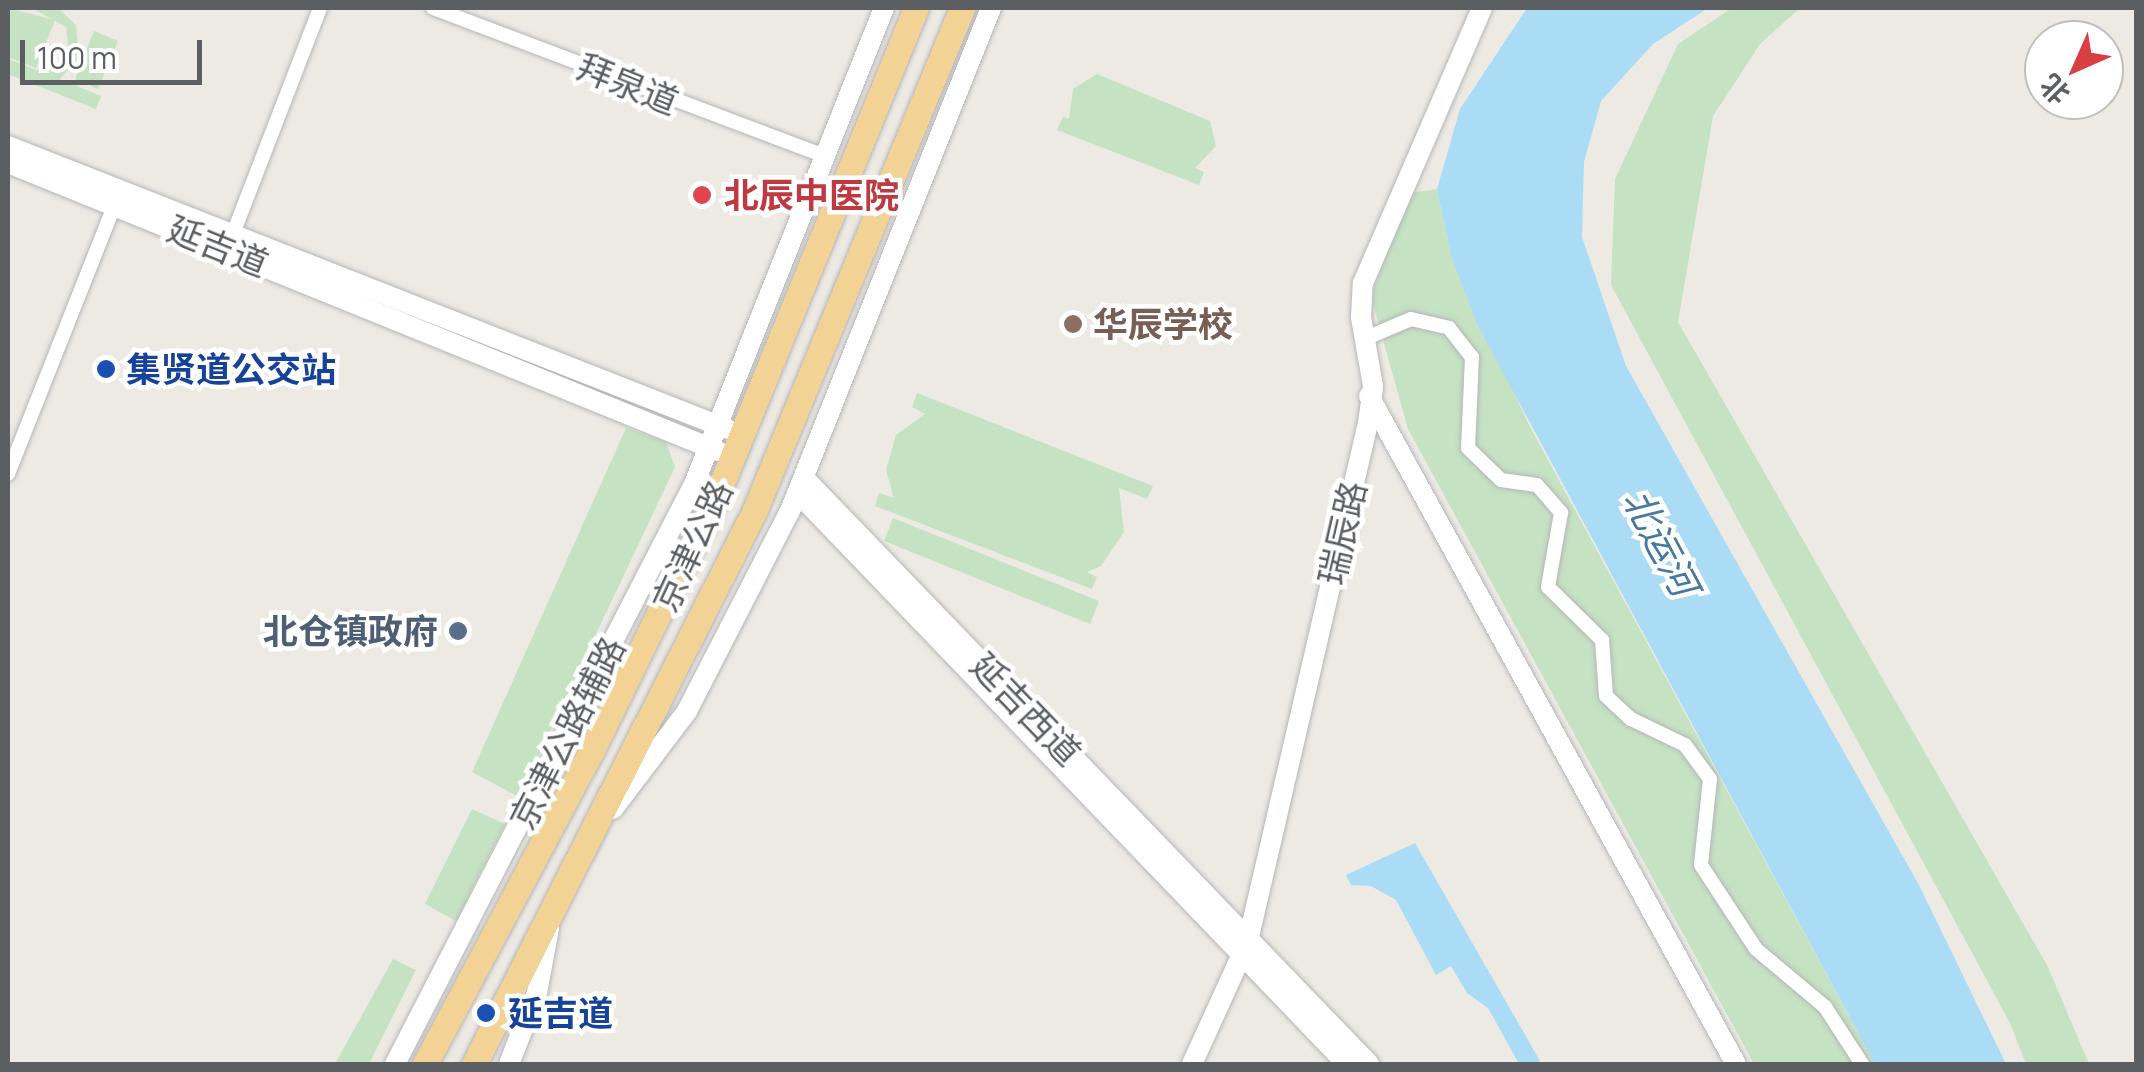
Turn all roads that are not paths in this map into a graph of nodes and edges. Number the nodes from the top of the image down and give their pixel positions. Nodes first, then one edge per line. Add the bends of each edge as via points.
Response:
1 (320, 8) edge
2 (433, 8) edge
3 (884, 8) edge
4 (916, 8) edge
5 (962, 8) edge
6 (990, 8) edge
7 (1473, 8) edge
8 (1482, 8) edge
9 (1493, 8) edge
10 (1457, 49) junction
11 (8, 146) edge
12 (824, 156) junction
13 (8, 163) edge
14 (115, 204) junction
15 (230, 242) junction
16 (1364, 339) junction
17 (1368, 394) junction
18 (752, 414) junction
19 (713, 435) junction
20 (8, 474) edge
21 (801, 485) junction
22 (717, 495) junction
23 (596, 830) junction
24 (502, 861) junction
25 (1251, 907) junction
26 (549, 924) junction
27 (497, 926) junction
28 (1241, 945) junction
29 (1268, 973) junction
30 (395, 1064) edge
31 (425, 1064) edge
32 (474, 1064) edge
33 (509, 1064) edge
34 (1181, 1064) edge
35 (1192, 1064) edge
36 (1347, 1064) edge
37 (1369, 1064) edge
38 (1736, 1064) edge
39 (1862, 1064) edge

1 - 15 street
2 - 12 street, 拜泉道
3 - 12 street, 京津公路辅路
4 - 18 highway, 京津公路
5 - 23 highway, 京津公路 via 794,424
6 - 21 street, 京津公路辅路
7 - 10 street, 瑞辰路
8 - 10 street, 瑞辰路
9 - 10 street
10 - 16 street, 瑞辰路 via 1368,270 1360,305
10 - 17 street, 瑞辰路 via 1356,284 1354,316
11 - 15 street, 延吉道
12 - 19 street, 京津公路辅路
13 - 14 street, 延吉道
14 - 15 street, 延吉道
14 - 20 street
15 - 19 street, 延吉道
16 - 17 street, 瑞辰路
16 - 39 street via 1411,318 1450,328 1472,357 1468,448 1501,480 1537,485 1561,513 1548,587 1602,640 1606,696 1632,719 1685,745 1710,780 1700,865 1756,949 1826,1007
17 - 25 street, 瑞辰路
17 - 38 street
18 - 19 street
18 - 22 highway, 京津公路
19 - 22 street via 722,458
19 - 24 street, 京津公路辅路
21 - 23 street, 京津公路辅路 via 687,711
21 - 28 street, 延吉西道
22 - 27 highway, 京津公路
23 - 26 highway, 京津公路
24 - 27 street
24 - 30 street, 京津公路辅路
25 - 28 street, 瑞辰路
25 - 29 street
26 - 32 highway, 京津公路
26 - 33 street via 537,993
27 - 31 highway, 京津公路
28 - 29 street, 延吉西道
28 - 34 street, 瑞辰路
28 - 35 street, 瑞辰路
29 - 36 street
29 - 37 street

